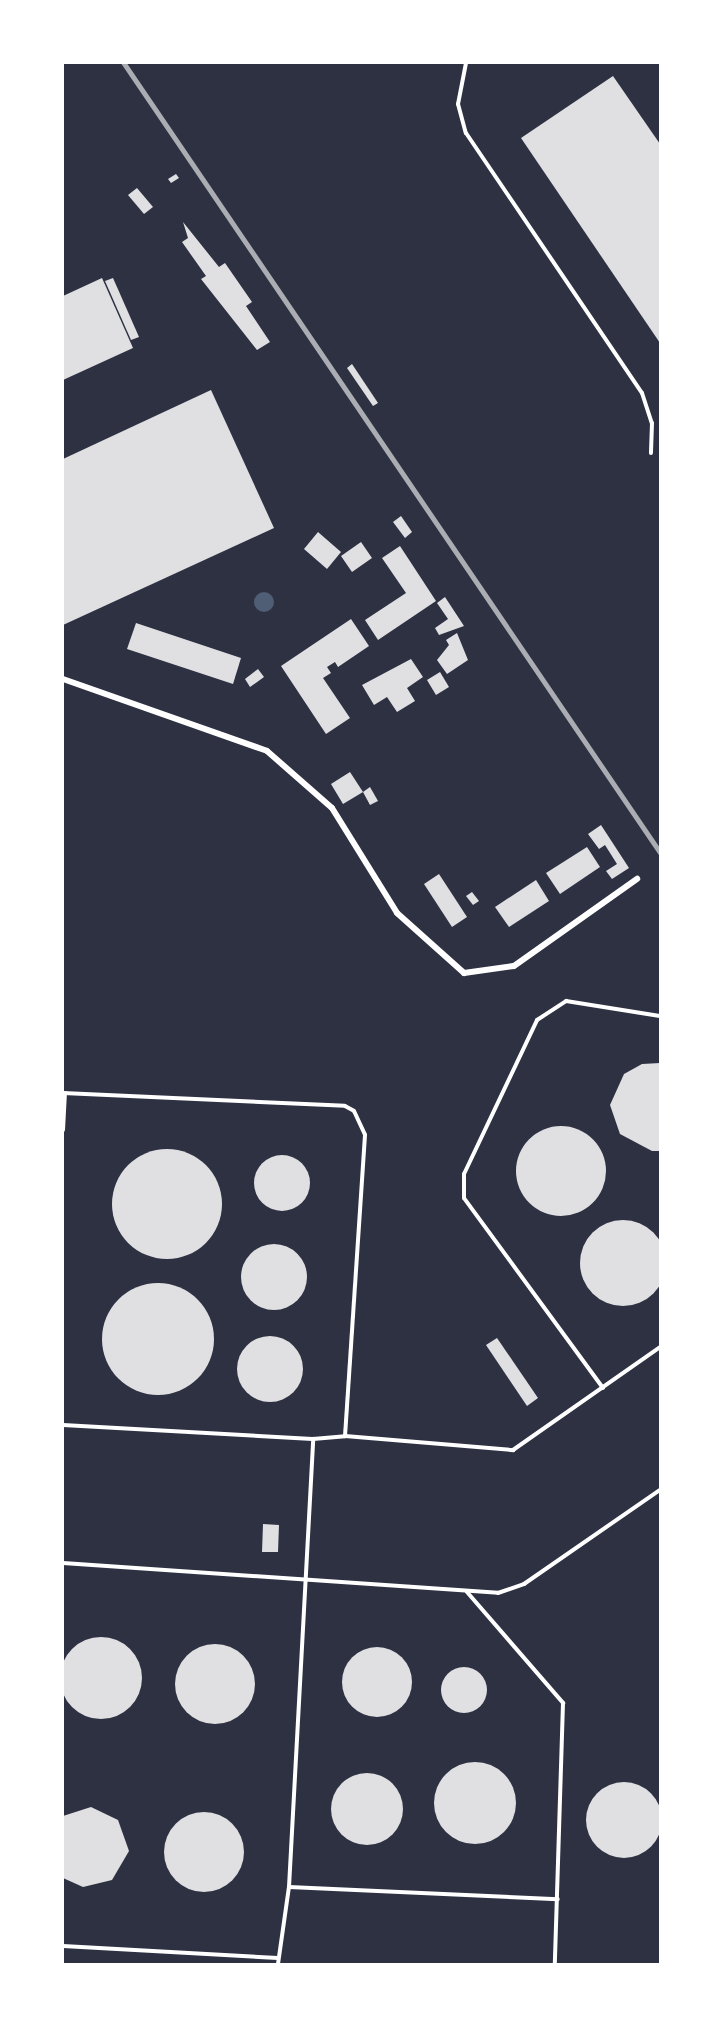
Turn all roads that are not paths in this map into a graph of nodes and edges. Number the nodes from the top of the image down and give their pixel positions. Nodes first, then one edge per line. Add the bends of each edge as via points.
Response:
1 (466, 63) edge
2 (651, 453) dead end
3 (63, 679) edge
4 (637, 879) dead end
5 (660, 1016) edge
6 (64, 1093) edge
7 (63, 1130) edge
8 (660, 1347) edge
9 (603, 1388) junction
10 (63, 1425) edge
11 (345, 1436) junction
12 (314, 1439) junction
13 (660, 1490) edge
14 (63, 1563) edge
15 (304, 1578) junction
16 (466, 1591) junction
17 (289, 1887) junction
18 (558, 1899) junction
19 (63, 1946) edge
20 (278, 1961) edge
21 (555, 1964) edge

1 - 2 lane via 458,104 466,133 642,393 652,423
3 - 4 street via 267,751 332,808 397,913 464,973 514,966
5 - 9 lane via 566,1001 537,1020 464,1174 464,1198
6 - 7 lane
6 - 11 lane via 345,1106 354,1111 365,1135
8 - 9 lane
9 - 11 lane via 513,1450
10 - 12 lane
11 - 12 lane
12 - 15 lane
13 - 16 lane via 524,1584 498,1593
14 - 15 lane
15 - 16 lane
15 - 17 lane
16 - 18 lane via 563,1703
17 - 18 lane
17 - 20 lane
18 - 21 lane
19 - 20 lane

